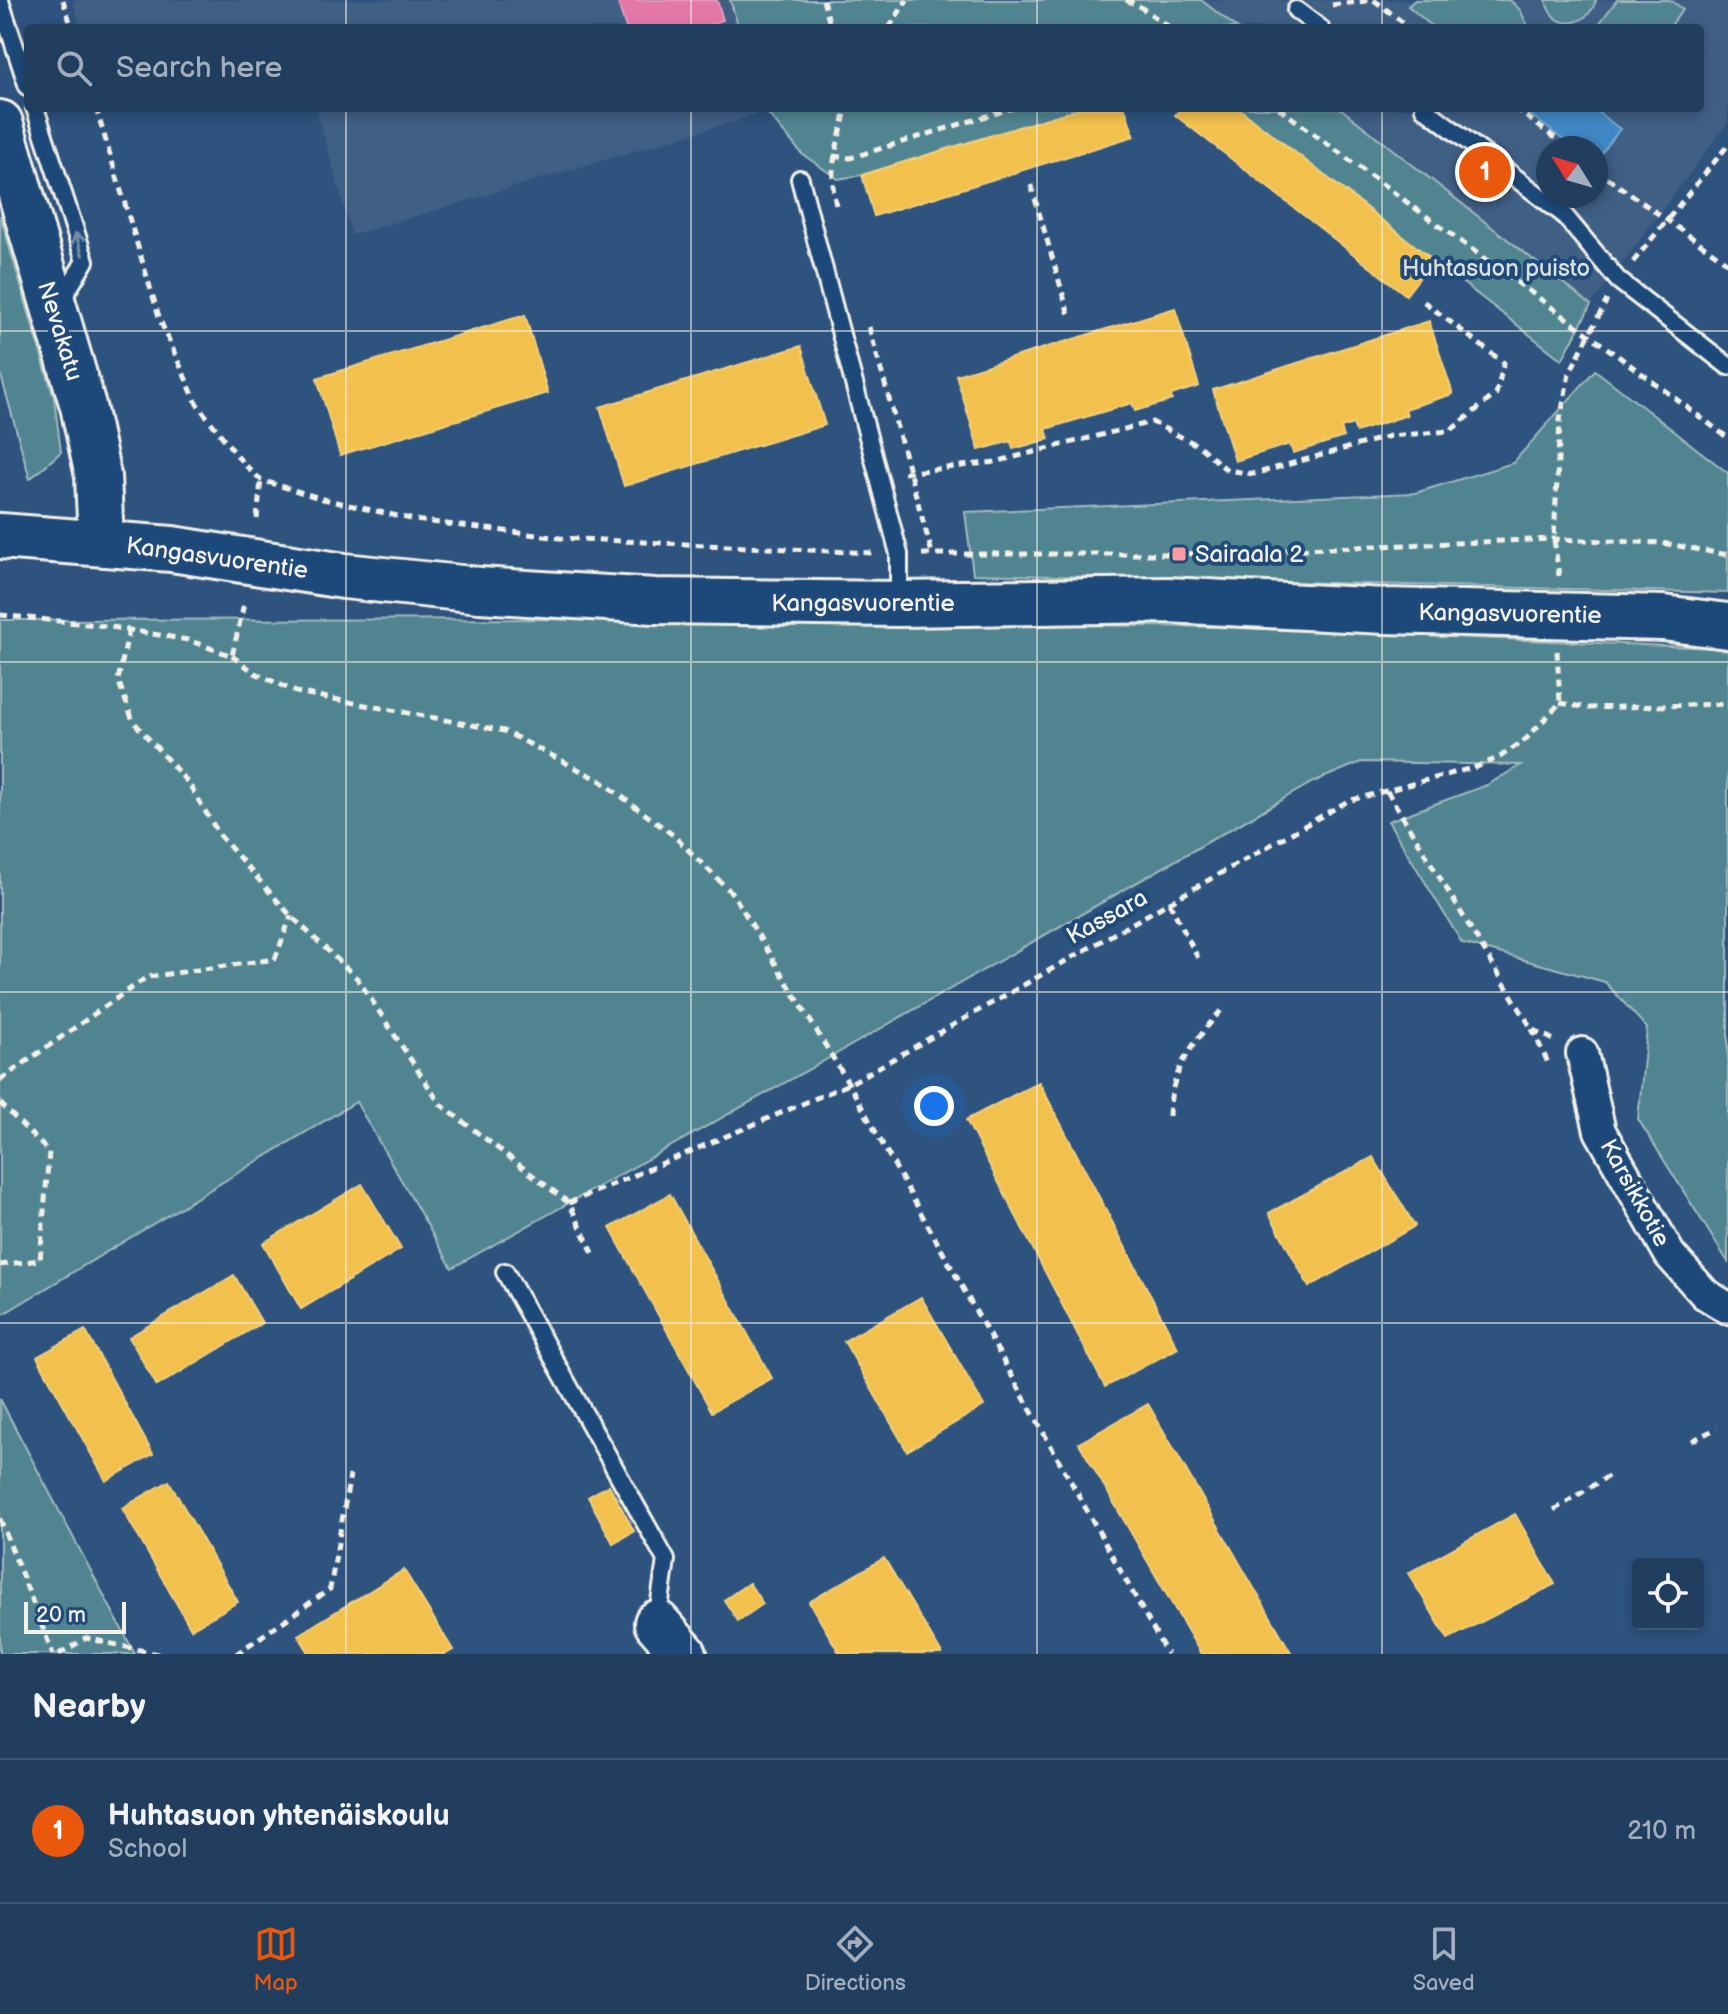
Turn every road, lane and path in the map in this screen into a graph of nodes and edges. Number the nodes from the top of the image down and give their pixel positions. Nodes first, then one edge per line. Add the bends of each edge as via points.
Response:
1 (63, 0) edge
2 (823, 0) edge
3 (907, 0) edge
4 (1126, 0) edge
5 (1374, 0) edge
6 (0, 1) edge
7 (1296, 10) dead end
8 (71, 24) edge
9 (830, 24) edge
10 (892, 24) edge
11 (1165, 24) edge
12 (1315, 24) edge
13 (1405, 24) edge
14 (24, 75) edge
15 (36, 112) edge
16 (97, 112) edge
17 (845, 112) edge
18 (1000, 112) edge
19 (1284, 112) edge
20 (1429, 112) edge
21 (1520, 112) edge
22 (0, 123) edge
23 (1552, 136) edge
24 (1728, 145) edge
25 (833, 156) junction
26 (1608, 178) edge
27 (800, 179) dead end
28 (1031, 185) dead end
29 (838, 213) dead end
30 (1669, 220) junction
31 (1728, 263) edge
32 (1618, 280) junction
33 (1423, 301) dead end
34 (54, 312) junction
35 (1069, 315) dead end
36 (868, 324) dead end
37 (1590, 334) junction
38 (1728, 366) edge
39 (1728, 438) edge
40 (909, 473) junction
41 (879, 476) junction
42 (261, 480) junction
43 (257, 519) dead end
44 (0, 536) edge
45 (1554, 539) junction
46 (101, 542) junction
47 (932, 553) junction
48 (899, 554) junction
49 (1728, 555) edge
50 (1560, 589) dead end
51 (244, 604) dead end
52 (899, 604) junction
53 (0, 615) edge
54 (1728, 626) edge
55 (129, 630) junction
56 (1557, 642) dead end
57 (232, 656) junction
58 (1560, 703) junction
59 (1728, 704) edge
60 (1387, 791) junction
61 (1169, 902) junction
62 (291, 916) junction
63 (1198, 958) dead end
64 (1224, 1007) dead end
65 (1582, 1053) joint
66 (0, 1080) edge
67 (849, 1084) junction
68 (0, 1103) edge
69 (1169, 1116) dead end
70 (569, 1203) junction
71 (595, 1257) dead end
72 (0, 1265) edge
73 (505, 1272) dead end
74 (1728, 1308) edge
75 (1717, 1428) dead end
76 (1692, 1441) dead end
77 (1613, 1473) dead end
78 (350, 1475) dead end
79 (1554, 1510) dead end
80 (0, 1519) edge
81 (670, 1639) edge
82 (56, 1654) edge
83 (158, 1654) edge
84 (236, 1654) edge
85 (1167, 1654) edge

1 - 8 path
2 - 9 path
3 - 10 path
4 - 11 path
5 - 13 path
6 - 14 lane
7 - 12 lane
34 -> 15 lane via 85,261
16 - 42 path via 160,320 197,404
17 - 25 path
18 - 25 path via 850,158
19 - 37 path
20 - 32 lane via 1563,214
21 - 23 path
22 - 34 main road, Nevakatu
24 - 30 path
25 - 29 path
26 - 30 path
27 - 41 lane
28 - 35 path
30 - 31 path
30 - 32 path
32 - 37 path
32 - 38 lane
33 - 40 path via 1504,363 1496,394 1450,431 1390,436 1254,474 1227,470 1199,446 1152,422 995,462
34 - 46 main road, Nevakatu via 98,476
36 - 40 path
37 - 39 path
37 - 45 path via 1569,374 1560,420
40 - 41 path
40 - 47 path
41 - 48 lane
42 - 43 path
42 - 48 path via 415,520 545,536
44 - 46 main road, Kangasvuorentie
45 - 47 path via 1179,554
45 - 49 path via 1662,543
45 - 50 path
46 - 52 main road, Kangasvuorentie via 480,590 655,601
47 - 48 path
48 - 52 lane
51 - 57 path
52 - 54 main road, Kangasvuorentie via 1167,600 1663,618
53 - 55 path
55 - 57 path via 188,640
55 - 62 path via 118,680 133,721 189,784 220,836
56 - 58 path
57 - 67 path via 296,692 504,731 601,781 673,835 733,894
58 - 59 path via 1588,708
58 - 60 path, Kassara via 1526,739 1500,757
60 - 61 path, Kassara via 1348,801
60 - 65 path via 1532,1029
61 - 63 path
61 - 67 path, Kassara
62 - 66 path via 275,959 147,977
62 - 70 path via 357,978 440,1104
64 - 69 path via 1189,1049 1170,1097
65 - 74 street, Karsikkotie via 1600,1131 1670,1255 1705,1294
67 - 70 path, Kassara
67 - 85 path
68 - 72 path via 49,1152 40,1260
70 - 71 path
73 - 81 lane via 666,1560
75 - 76 path
77 - 79 path
78 - 84 path via 330,1589
80 - 82 path
82 - 83 path via 86,1638

